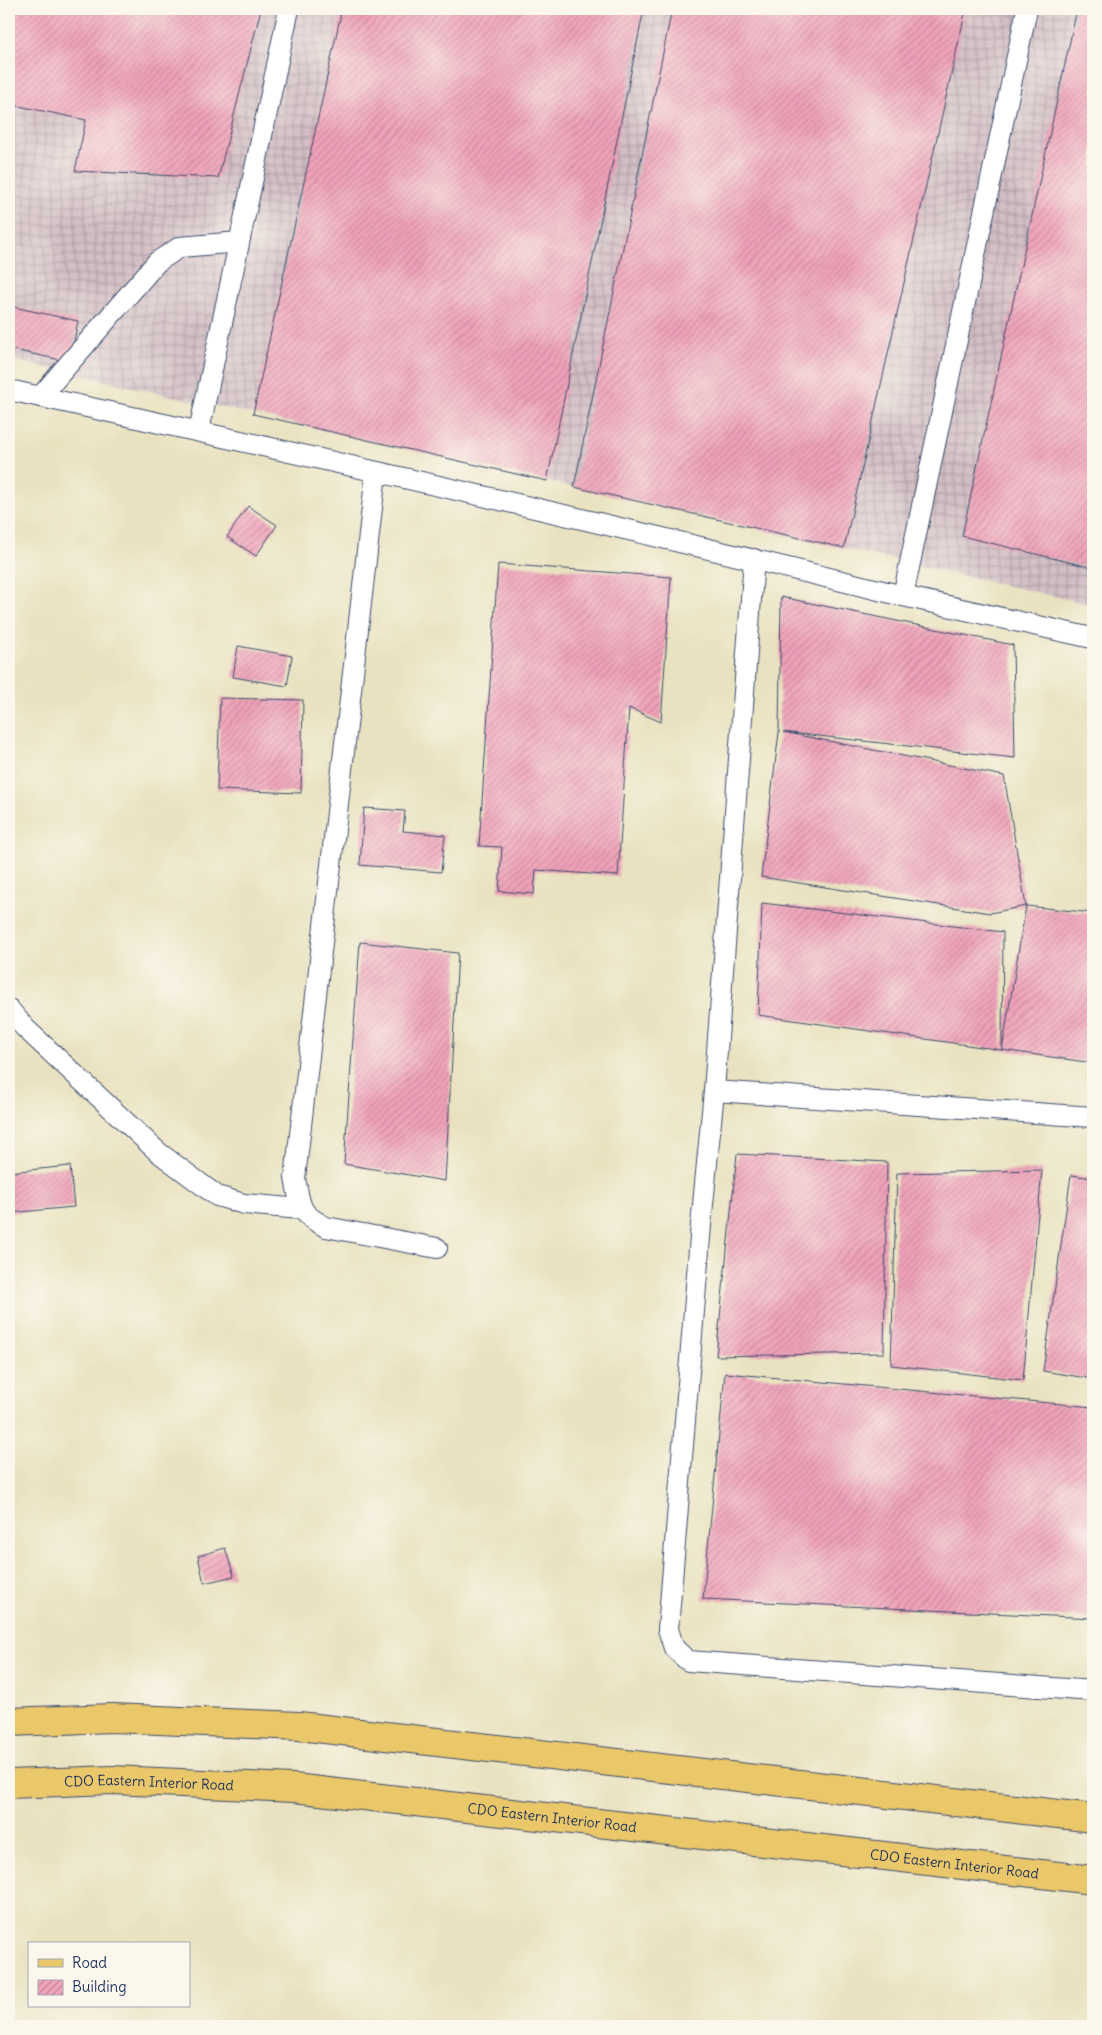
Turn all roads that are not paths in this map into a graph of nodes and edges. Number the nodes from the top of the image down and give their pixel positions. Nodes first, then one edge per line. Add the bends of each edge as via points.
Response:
1 (289, 9) edge
2 (1027, 9) edge
3 (239, 242) junction
4 (9, 390) edge
5 (40, 397) junction
6 (199, 431) junction
7 (376, 473) junction
8 (754, 559) junction
9 (903, 596) junction
10 (1092, 638) dead end
11 (9, 1009) edge
12 (714, 1091) junction
13 (1093, 1117) edge
14 (301, 1209) junction
15 (437, 1248) dead end
16 (1093, 1691) edge
17 (9, 1722) edge
18 (9, 1784) edge
19 (1093, 1818) edge
20 (1093, 1880) edge

1 - 3 lane
2 - 9 lane
3 - 5 lane via 180,247 157,262
3 - 6 lane
4 - 5 lane
5 - 6 lane
6 - 7 lane
7 - 8 lane
7 - 14 lane via 295,1178
8 - 9 lane
8 - 12 lane
9 - 10 lane
11 - 14 lane via 25,1028 158,1152 217,1196 244,1204
12 - 13 lane
12 - 16 lane via 668,1628 674,1648 688,1661
14 - 15 lane via 310,1219 326,1227
17 - 19 main road via 112,1718 299,1726
18 - 20 main road, CDO Eastern Interior Road via 112,1780 294,1788

